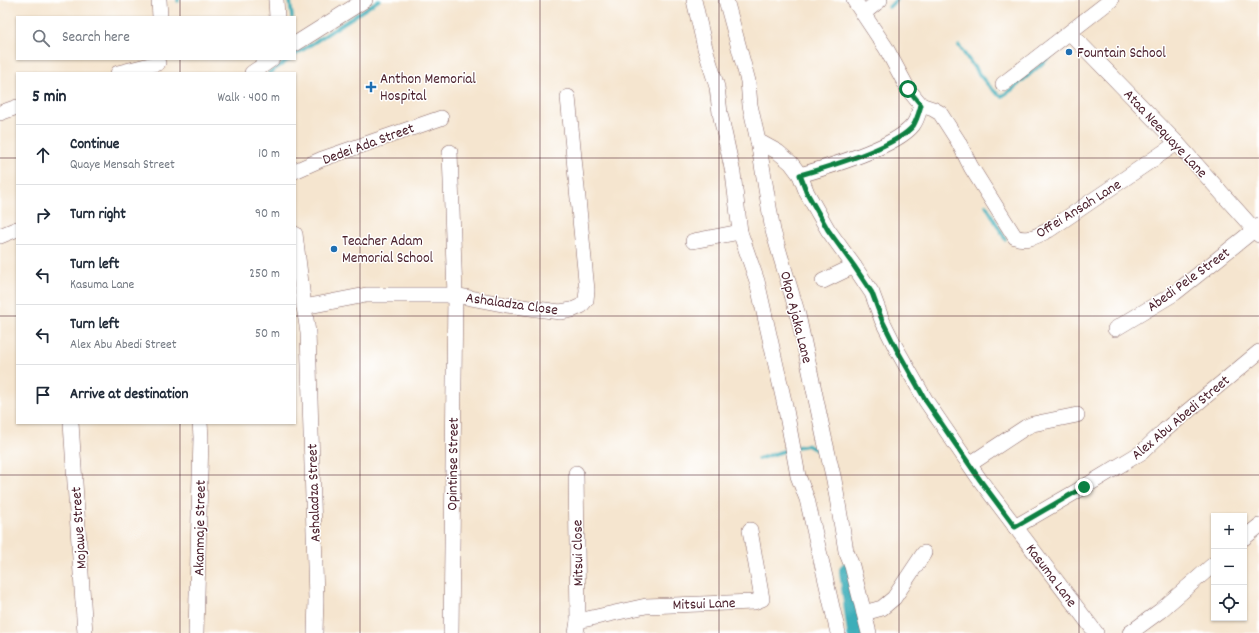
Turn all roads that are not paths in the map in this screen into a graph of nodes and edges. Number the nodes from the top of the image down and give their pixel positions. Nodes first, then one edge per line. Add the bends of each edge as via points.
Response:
1 (160, 0) edge
2 (276, 0) edge
3 (364, 0) edge
4 (694, 0) edge
5 (854, 0) edge
6 (880, 0) edge
7 (1111, 0) edge
8 (729, 1) edge
9 (864, 13) junction
10 (160, 16) edge
11 (276, 16) edge
12 (1070, 32) junction
13 (296, 43) edge
14 (271, 60) edge
15 (158, 65) edge
16 (123, 72) edge
17 (253, 72) edge
18 (1003, 84) dead end
19 (568, 97) dead end
20 (921, 105) junction
21 (16, 107) edge
22 (0, 114) edge
23 (441, 118) dead end
24 (758, 141) junction
25 (1177, 143) junction
26 (450, 152) dead end
27 (296, 171) edge
28 (800, 175) junction
29 (16, 229) edge
30 (1258, 230) edge
31 (740, 232) junction
32 (0, 236) edge
33 (693, 241) dead end
34 (296, 242) edge
35 (854, 266) junction
36 (823, 281) dead end
37 (455, 295) junction
38 (304, 306) junction
39 (1114, 328) dead end
40 (1259, 352) edge
41 (1077, 415) dead end
42 (71, 424) edge
43 (200, 424) edge
44 (970, 464) junction
45 (576, 473) dead end
46 (1259, 526) edge
47 (1015, 527) junction
48 (750, 530) dead end
49 (1247, 536) edge
50 (924, 553) dead end
51 (1211, 567) edge
52 (864, 613) junction
53 (577, 627) edge
54 (84, 633) edge
55 (196, 633) edge
56 (315, 633) edge
57 (451, 633) edge
58 (838, 633) edge
59 (869, 633) edge
60 (1096, 633) edge
61 (1130, 633) edge

1 - 10 street
2 - 11 street
3 - 13 street
4 - 31 street via 717,87 733,173
5 - 9 street
6 - 9 street
7 - 12 street
8 - 24 street, Okpo Ajaka Lane via 748,80 750,105
9 - 20 street via 908,89
12 - 18 street
12 - 25 street, Ataa Neequaye Lane
14 - 17 street
15 - 16 street
19 - 37 street, Ashaladza Close via 586,300 581,306 560,312
20 - 25 street, Offei Ansah Lane via 940,113 1011,231 1015,237 1021,239 1028,239 1049,230
20 - 28 street via 914,124 907,132 887,144
21 - 22 street
23 - 27 street, Dedei Ada Street via 330,156
24 - 28 street, Kasuma Lane via 778,152
24 - 52 street, Okpo Ajaka Lane via 773,231 798,315 834,480 846,551
25 - 30 street, Ataa Neequaye Lane
26 - 37 street
28 - 35 street, Kasuma Lane via 828,230
29 - 32 street
30 - 39 street, Abedi Pele Street via 1175,292
31 - 33 street
31 - 58 street via 756,281 786,410 798,476 807,499
34 - 38 street, Ashaladza Street
35 - 36 street
35 - 44 street, Kasuma Lane via 872,293 896,348 926,401
37 - 38 street, Ashaladza Close via 366,296
37 - 57 street, Opintinse Street
38 - 56 street, Ashaladza Street via 309,340
40 - 47 street, Alex Abu Abedi Street via 1142,452
41 - 44 street via 1026,427
42 - 54 street, Mojawe Street
43 - 55 street, Akanmaje Street
44 - 47 street, Kasuma Lane
45 - 53 street, Mitsui Close
46 - 49 street
47 - 60 street, Kasuma Lane
48 - 53 street, Mitsui Lane via 762,599 754,602 646,606
50 - 52 street via 894,598 882,608
51 - 61 street via 1160,611
52 - 59 street, Okpo Ajaka Lane

